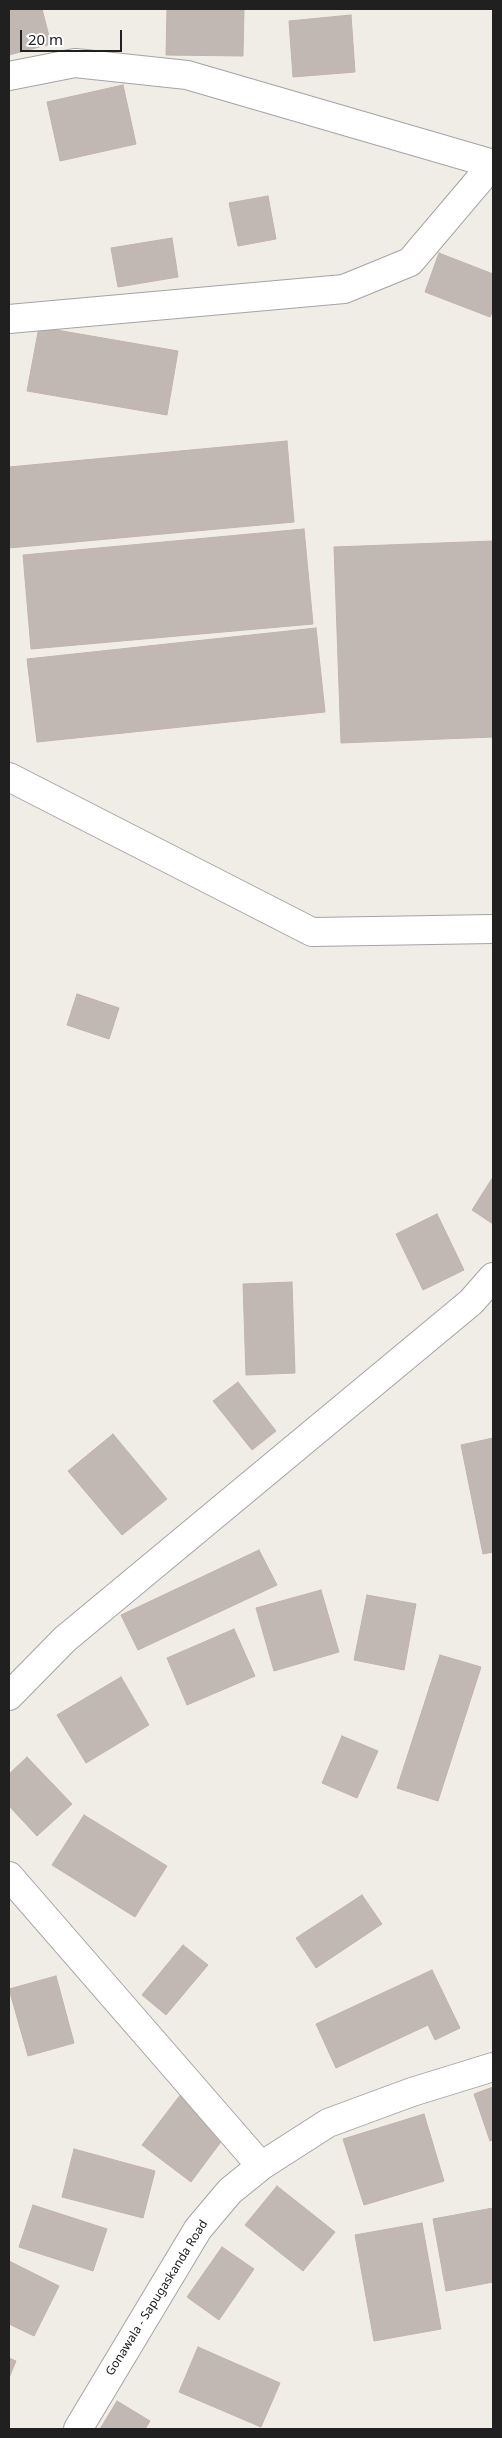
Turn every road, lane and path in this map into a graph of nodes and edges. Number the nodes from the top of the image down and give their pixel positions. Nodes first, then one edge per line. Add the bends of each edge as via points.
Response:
1 (9, 76) edge
2 (493, 164) edge
3 (9, 320) edge
4 (9, 777) edge
5 (493, 929) edge
6 (493, 1277) edge
7 (9, 1696) edge
8 (9, 1876) edge
9 (493, 2067) edge
10 (261, 2166) junction
11 (78, 2429) edge

1 - 2 street via 75,63 186,75
2 - 3 street via 410,262 344,290
4 - 5 street via 312,932
6 - 7 street via 471,1302 65,1639
8 - 10 street
9 - 10 street, Gonawala - Sapugaskanda Road via 412,2092 328,2124
10 - 11 street, Gonawala - Sapugaskanda Road via 230,2191 198,2228

